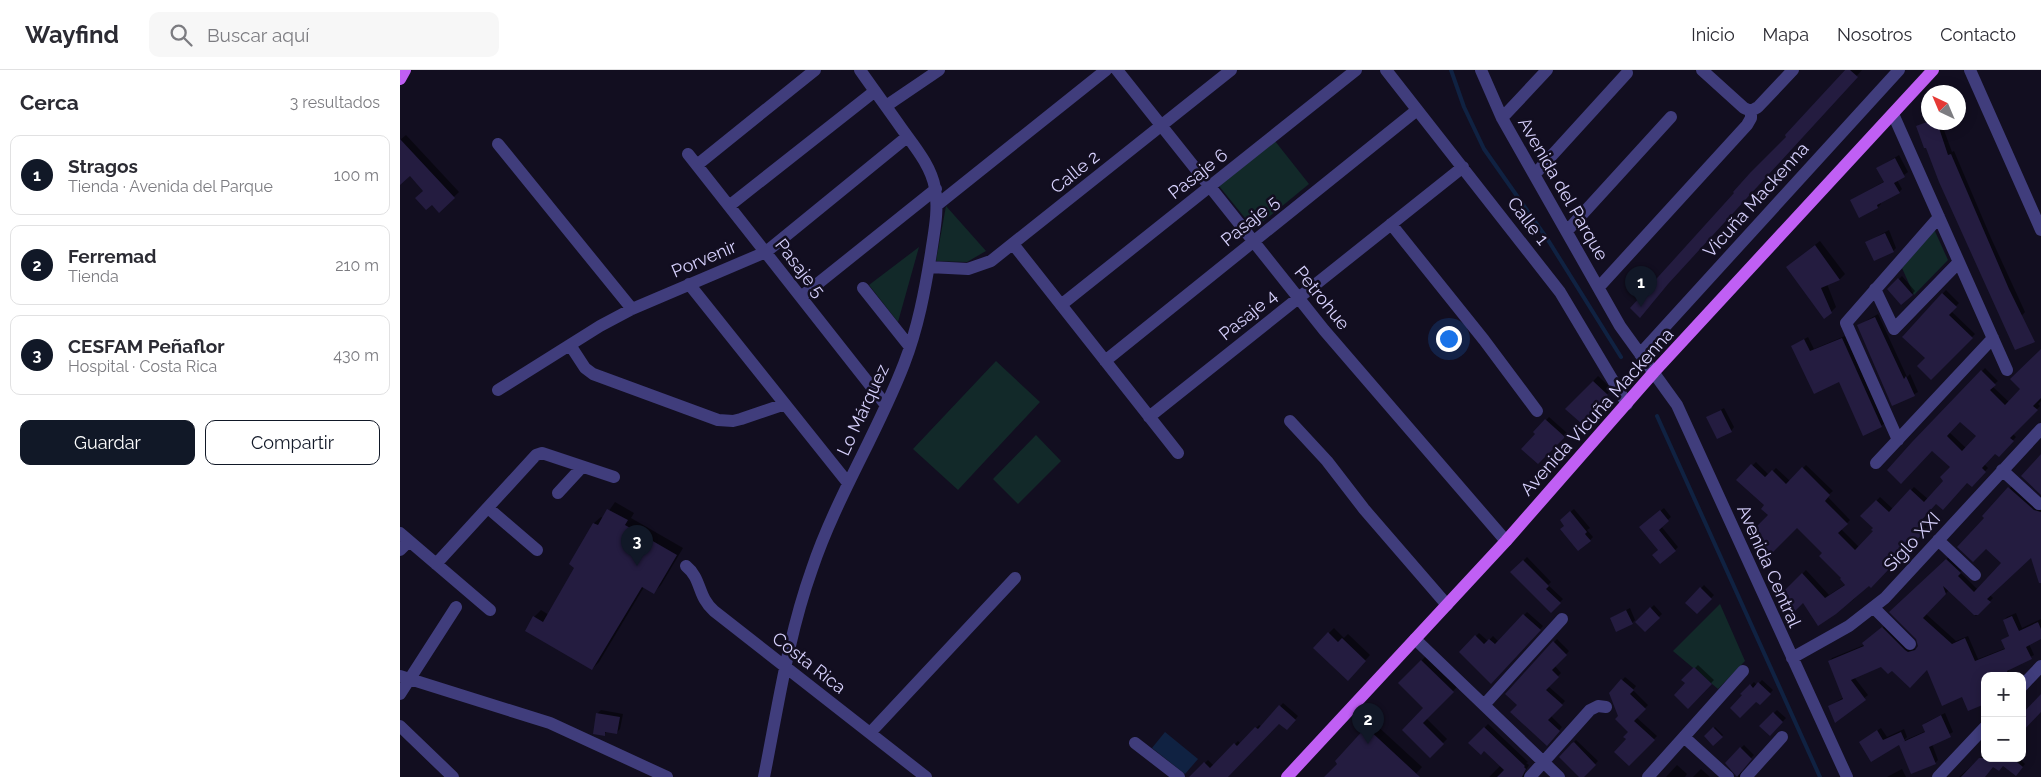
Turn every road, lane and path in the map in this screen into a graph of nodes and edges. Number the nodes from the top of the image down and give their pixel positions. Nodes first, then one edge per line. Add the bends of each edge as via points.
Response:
1 (405, 70) edge
2 (816, 70) edge
3 (860, 70) edge
4 (939, 70) edge
5 (1106, 70) edge
6 (1117, 70) edge
7 (1231, 70) edge
8 (1356, 70) edge
9 (1386, 70) edge
10 (1481, 70) edge
11 (1546, 70) edge
12 (1702, 70) edge
13 (1792, 70) edge
14 (1899, 70) edge
15 (1932, 70) edge
16 (1970, 70) edge
17 (1627, 73) dead end
18 (400, 79) edge
19 (875, 91) junction
20 (886, 106) junction
21 (1417, 110) junction
22 (1751, 111) junction
23 (1893, 114) junction
24 (1671, 117) dead end
25 (1502, 118) junction
26 (1162, 126) junction
27 (908, 137) junction
28 (498, 144) dead end
29 (688, 154) dead end
30 (697, 165) junction
31 (1463, 167) junction
32 (1535, 174) junction
33 (1210, 186) junction
34 (936, 189) junction
35 (937, 204) junction
36 (729, 206) junction
37 (1939, 217) junction
38 (1391, 224) junction
39 (2041, 230) edge
40 (1567, 231) junction
41 (1254, 241) junction
42 (1013, 244) junction
43 (766, 252) junction
44 (1959, 262) junction
45 (929, 267) junction
46 (689, 284) junction
47 (1599, 287) junction
48 (863, 288) dead end
49 (1875, 289) junction
50 (801, 296) junction
51 (1299, 297) junction
52 (1061, 305) junction
53 (632, 309) junction
54 (1993, 338) junction
55 (570, 344) junction
56 (910, 347) junction
57 (1640, 354) junction
58 (1104, 360) junction
59 (2008, 370) dead end
60 (1654, 372) junction
61 (498, 390) dead end
62 (784, 404) junction
63 (885, 404) junction
64 (1627, 404) junction
65 (1537, 410) dead end
66 (1149, 417) junction
67 (1290, 421) dead end
68 (2041, 429) edge
69 (1898, 440) junction
70 (1178, 453) dead end
71 (1876, 463) dead end
72 (582, 466) junction
73 (2002, 470) junction
74 (614, 477) dead end
75 (848, 483) junction
76 (558, 493) dead end
77 (2039, 504) dead end
78 (488, 508) junction
79 (1506, 540) junction
80 (1938, 540) junction
81 (403, 541) edge
82 (537, 550) dead end
83 (436, 564) junction
84 (686, 566) dead end
85 (1975, 575) dead end
86 (1015, 578) dead end
87 (1447, 605) junction
88 (456, 607) dead end
89 (1874, 608) junction
90 (490, 610) dead end
91 (1562, 618) dead end
92 (1415, 639) junction
93 (1910, 644) dead end
94 (1792, 658) junction
95 (2041, 666) edge
96 (786, 667) junction
97 (1743, 671) dead end
98 (406, 677) edge
99 (2026, 682) edge
100 (400, 694) edge
101 (1484, 705) junction
102 (1606, 707) dead end
103 (400, 726) edge
104 (1981, 731) edge
105 (870, 733) junction
106 (1684, 737) junction
107 (1782, 737) dead end
108 (1135, 743) dead end
109 (1544, 762) junction
110 (453, 777) edge
111 (668, 777) edge
112 (764, 777) edge
113 (926, 777) edge
114 (1179, 777) edge
115 (1287, 777) edge
116 (1530, 777) edge
117 (1559, 777) edge
118 (1648, 777) edge
119 (1728, 777) edge
120 (1746, 777) edge
121 (1847, 777) edge
122 (1938, 777) edge

1 - 18 main road
2 - 30 street
3 - 19 street, Lo Márquez
4 - 20 street
5 - 35 street
6 - 26 street, Petrohue
7 - 26 street, Calle 2
8 - 33 street, Pasaje 6
9 - 21 street, Calle 1
10 - 25 street, Avenida del Parque
11 - 25 street
12 - 22 street
13 - 22 street via 1758,108
14 - 57 street, Vicuña Mackenna
15 - 23 main road, Avenida Vicuña Mackenna
16 - 39 street
17 - 32 street
19 - 20 street, Lo Márquez
19 - 36 street
20 - 27 street, Lo Márquez
21 - 31 street, Calle 1
21 - 41 street, Pasaje 5
22 - 47 street via 1747,125
23 - 37 street
23 - 60 main road, Avenida Vicuña Mackenna
24 - 40 street
25 - 32 street, Avenida del Parque
26 - 33 street, Petrohue
26 - 42 street, Calle 2
27 - 34 street, Lo Márquez
27 - 43 street, Porvenir
28 - 53 street
29 - 30 street, Pasaje 5
30 - 36 street, Pasaje 5
31 - 38 street, Pasaje 4
31 - 64 street, Calle 1 via 1560,292
32 - 40 street, Avenida del Parque
33 - 41 street, Petrohue
33 - 52 street, Pasaje 6
34 - 35 street, Lo Márquez
34 - 50 street
35 - 45 street, Lo Márquez
36 - 43 street, Pasaje 5
37 - 44 street
37 - 49 street
38 - 51 street, Pasaje 4
38 - 65 street
40 - 47 street, Avenida del Parque
41 - 51 street, Petrohue
41 - 58 street, Pasaje 5
42 - 45 street, Calle 2 via 976,268
42 - 52 street
43 - 46 street, Porvenir
43 - 50 street, Pasaje 5
44 - 49 street via 1894,329
44 - 54 street
45 - 56 street, Lo Márquez
46 - 53 street, Porvenir
46 - 62 street
47 - 57 street, Avenida del Parque
48 - 56 street
49 - 69 street via 1846,323
50 - 63 street, Pasaje 5
51 - 66 street, Pasaje 4
51 - 79 street, Petrohue
52 - 58 street
53 - 55 street, Porvenir
54 - 59 street
54 - 69 street
55 - 61 street, Porvenir
55 - 62 street via 585,368 593,374 718,420 740,419
56 - 63 street, Lo Márquez
57 - 60 street, Avenida del Parque
58 - 66 street
60 - 64 main road, Avenida Vicuña Mackenna
60 - 94 street, Avenida Central via 1686,424
62 - 75 street
63 - 75 street, Lo Márquez
64 - 79 main road, Avenida Vicuña Mackenna
66 - 70 street
67 - 87 street
68 - 73 street, Siglo XXI
69 - 71 street
72 - 74 street
72 - 76 street
72 - 78 street via 542,453 536,455
73 - 77 street
73 - 80 street, Siglo XXI
75 - 96 street, Lo Márquez via 811,570
78 - 82 street
78 - 83 street
79 - 87 main road, Avenida Vicuña Mackenna
80 - 85 street
80 - 89 street, Siglo XXI
81 - 83 street
83 - 90 street
84 - 96 street, Costa Rica via 695,575 707,605
86 - 105 street
87 - 92 main road, Avenida Vicuña Mackenna
88 - 98 street
89 - 93 street
89 - 94 street, Siglo XXI
91 - 101 street
92 - 101 street
92 - 115 main road, Avenida Vicuña Mackenna
94 - 121 street, Avenida Central
95 - 99 street
96 - 105 street, Costa Rica
96 - 112 street, Lo Márquez
97 - 106 street
98 - 100 street
98 - 111 street via 550,723
101 - 109 street
102 - 109 street via 1590,710
103 - 110 street
104 - 122 street
105 - 113 street, Costa Rica
106 - 118 street
106 - 119 street
107 - 120 street
108 - 114 street
109 - 116 street
109 - 117 street

